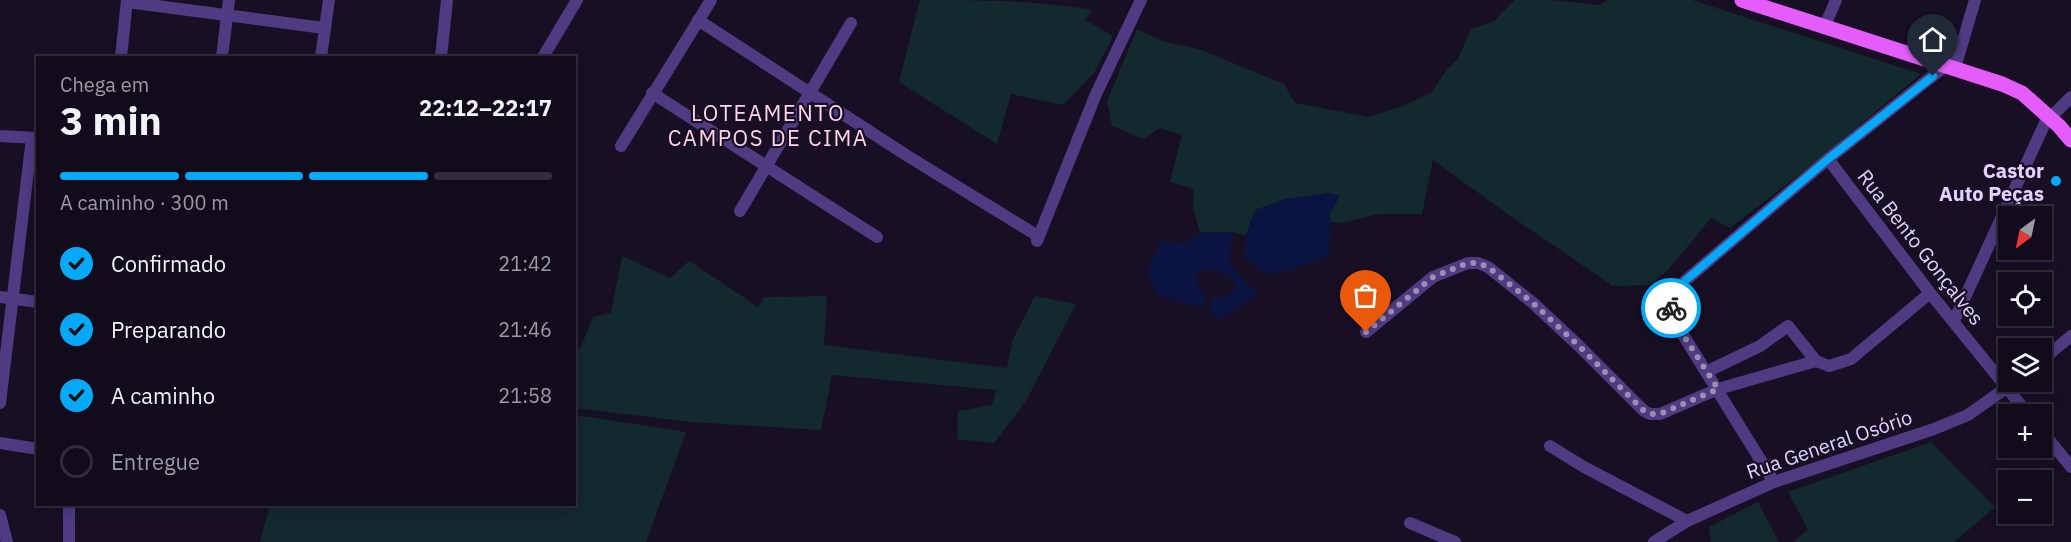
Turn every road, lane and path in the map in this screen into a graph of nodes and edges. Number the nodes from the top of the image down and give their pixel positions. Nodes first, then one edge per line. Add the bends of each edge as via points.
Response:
1 (229, 0) edge
2 (329, 0) edge
3 (447, 0) edge
4 (577, 0) edge
5 (711, 0) edge
6 (1141, 0) edge
7 (1742, 0) edge
8 (1775, 0) edge
9 (1836, 0) edge
10 (1975, 0) edge
11 (127, 1) edge
12 (227, 16) junction
13 (698, 20) junction
14 (851, 22) dead end
15 (1827, 23) junction
16 (324, 27) junction
17 (121, 56) edge
18 (222, 56) edge
19 (321, 56) edge
20 (441, 56) edge
21 (544, 56) edge
22 (1951, 64) junction
23 (652, 93) junction
24 (811, 93) junction
25 (2071, 97) edge
26 (2054, 119) junction
27 (0, 136) edge
28 (35, 138) edge
29 (2071, 140) edge
30 (621, 146) dead end
31 (1828, 159) junction
32 (767, 166) junction
33 (740, 211) dead end
34 (877, 237) dead end
35 (1930, 293) junction
36 (6, 298) edge
37 (36, 302) edge
38 (1954, 321) junction
39 (1366, 332) dead end
40 (2071, 336) edge
41 (2052, 352) edge
42 (1816, 361) junction
43 (1998, 370) edge
44 (1706, 372) junction
45 (1718, 389) junction
46 (2000, 392) edge
47 (0, 403) edge
48 (0, 443) edge
49 (2052, 443) edge
50 (1550, 446) dead end
51 (36, 449) edge
52 (2071, 467) edge
53 (1774, 482) junction
54 (69, 506) edge
55 (0, 515) edge
56 (1687, 521) junction
57 (1410, 523) dead end
58 (7, 542) edge
59 (69, 542) edge
60 (1455, 542) edge
61 (1654, 542) edge

1 - 12 street
2 - 16 street
3 - 20 street
4 - 21 street
5 - 13 street
6 - 24 street via 1096,94 1037,238
7 - 15 main road
8 - 15 main road
9 - 15 street
10 - 22 street
11 - 12 street
11 - 17 street
12 - 16 street
12 - 18 street
13 - 23 street
13 - 24 street
14 - 24 street
15 - 22 main road
16 - 19 street
22 - 26 main road via 2022,93
22 - 31 street
23 - 30 street
23 - 32 street
24 - 32 street
25 - 26 street
26 - 29 main road
26 - 38 street
27 - 28 street
28 - 36 street
31 - 35 street, Rua Bento Gonçalves
31 - 44 street via 1673,293 1674,316
32 - 33 street
32 - 34 street
35 - 38 street, Rua Bento Gonçalves
35 - 42 street via 1851,359 1829,366
36 - 37 street
36 - 47 street
38 - 43 street, Rua Bento Gonçalves
39 - 45 street via 1433,277 1478,263 1533,303 1644,411 1660,414
40 - 41 street
42 - 44 street via 1788,326 1760,346
42 - 45 street
44 - 45 street
45 - 53 street
46 - 53 street, Rua General Osório via 1968,415 1934,429
48 - 51 street
49 - 52 street
50 - 56 street
53 - 56 street, Rua General Osório
54 - 59 street
55 - 58 street
56 - 61 street, Rua General Osório
57 - 60 street

